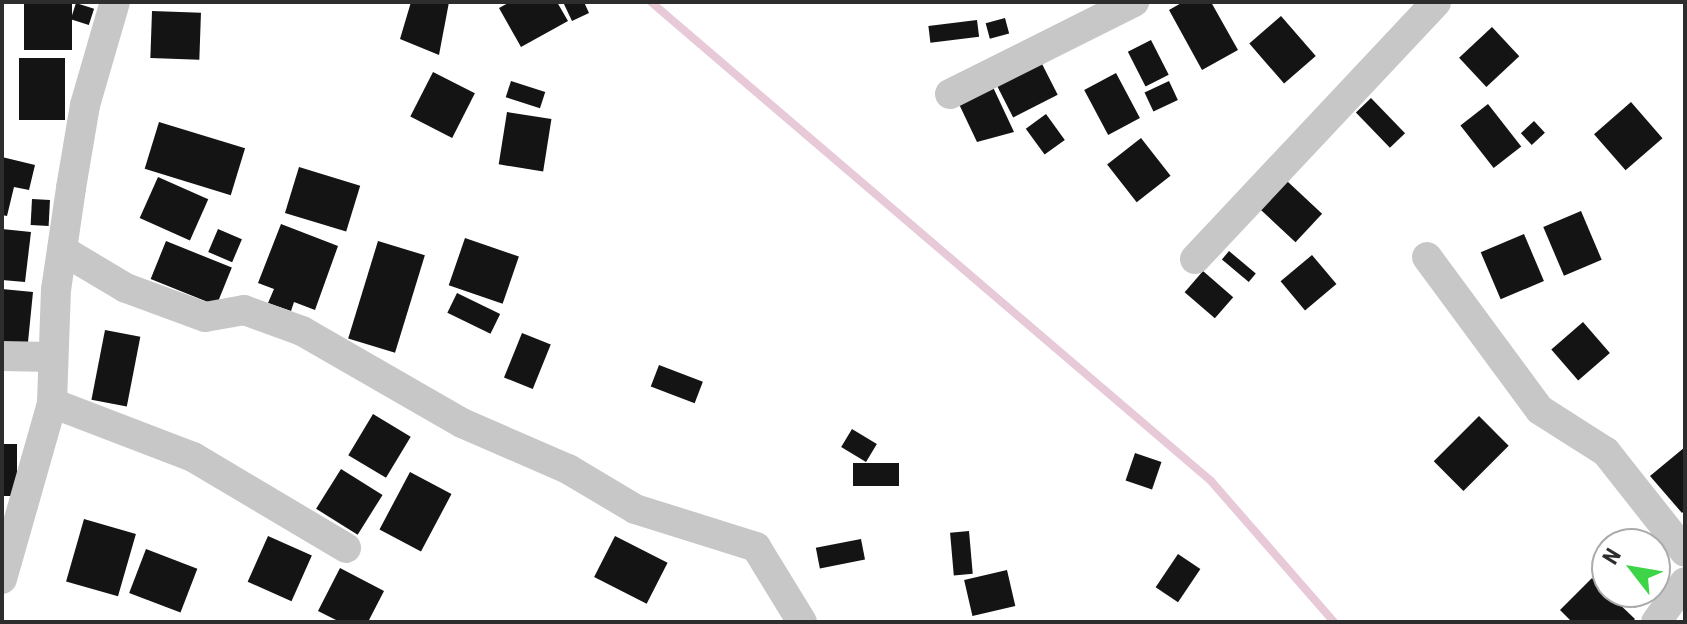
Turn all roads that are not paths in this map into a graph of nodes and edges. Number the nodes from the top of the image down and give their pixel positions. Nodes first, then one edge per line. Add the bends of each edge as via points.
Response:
1 (115, 2) edge
2 (1134, 2) edge
3 (1436, 2) edge
4 (950, 94) dead end
5 (62, 250) junction
6 (1427, 257) dead end
7 (1195, 259) dead end
8 (2, 356) edge
9 (52, 357) junction
10 (52, 403) junction
11 (346, 548) dead end
12 (1685, 552) edge
13 (2, 579) edge
14 (1685, 582) edge
15 (802, 622) edge
16 (1656, 622) edge

1 - 5 street via 85,105
2 - 4 street
3 - 7 street
5 - 9 street
5 - 15 street via 126,288 205,317 244,310 302,331 462,423 568,469 635,509 756,547
6 - 12 street via 1540,410 1606,452
8 - 9 street
9 - 10 street
10 - 11 street via 193,457
10 - 13 street
14 - 16 street

